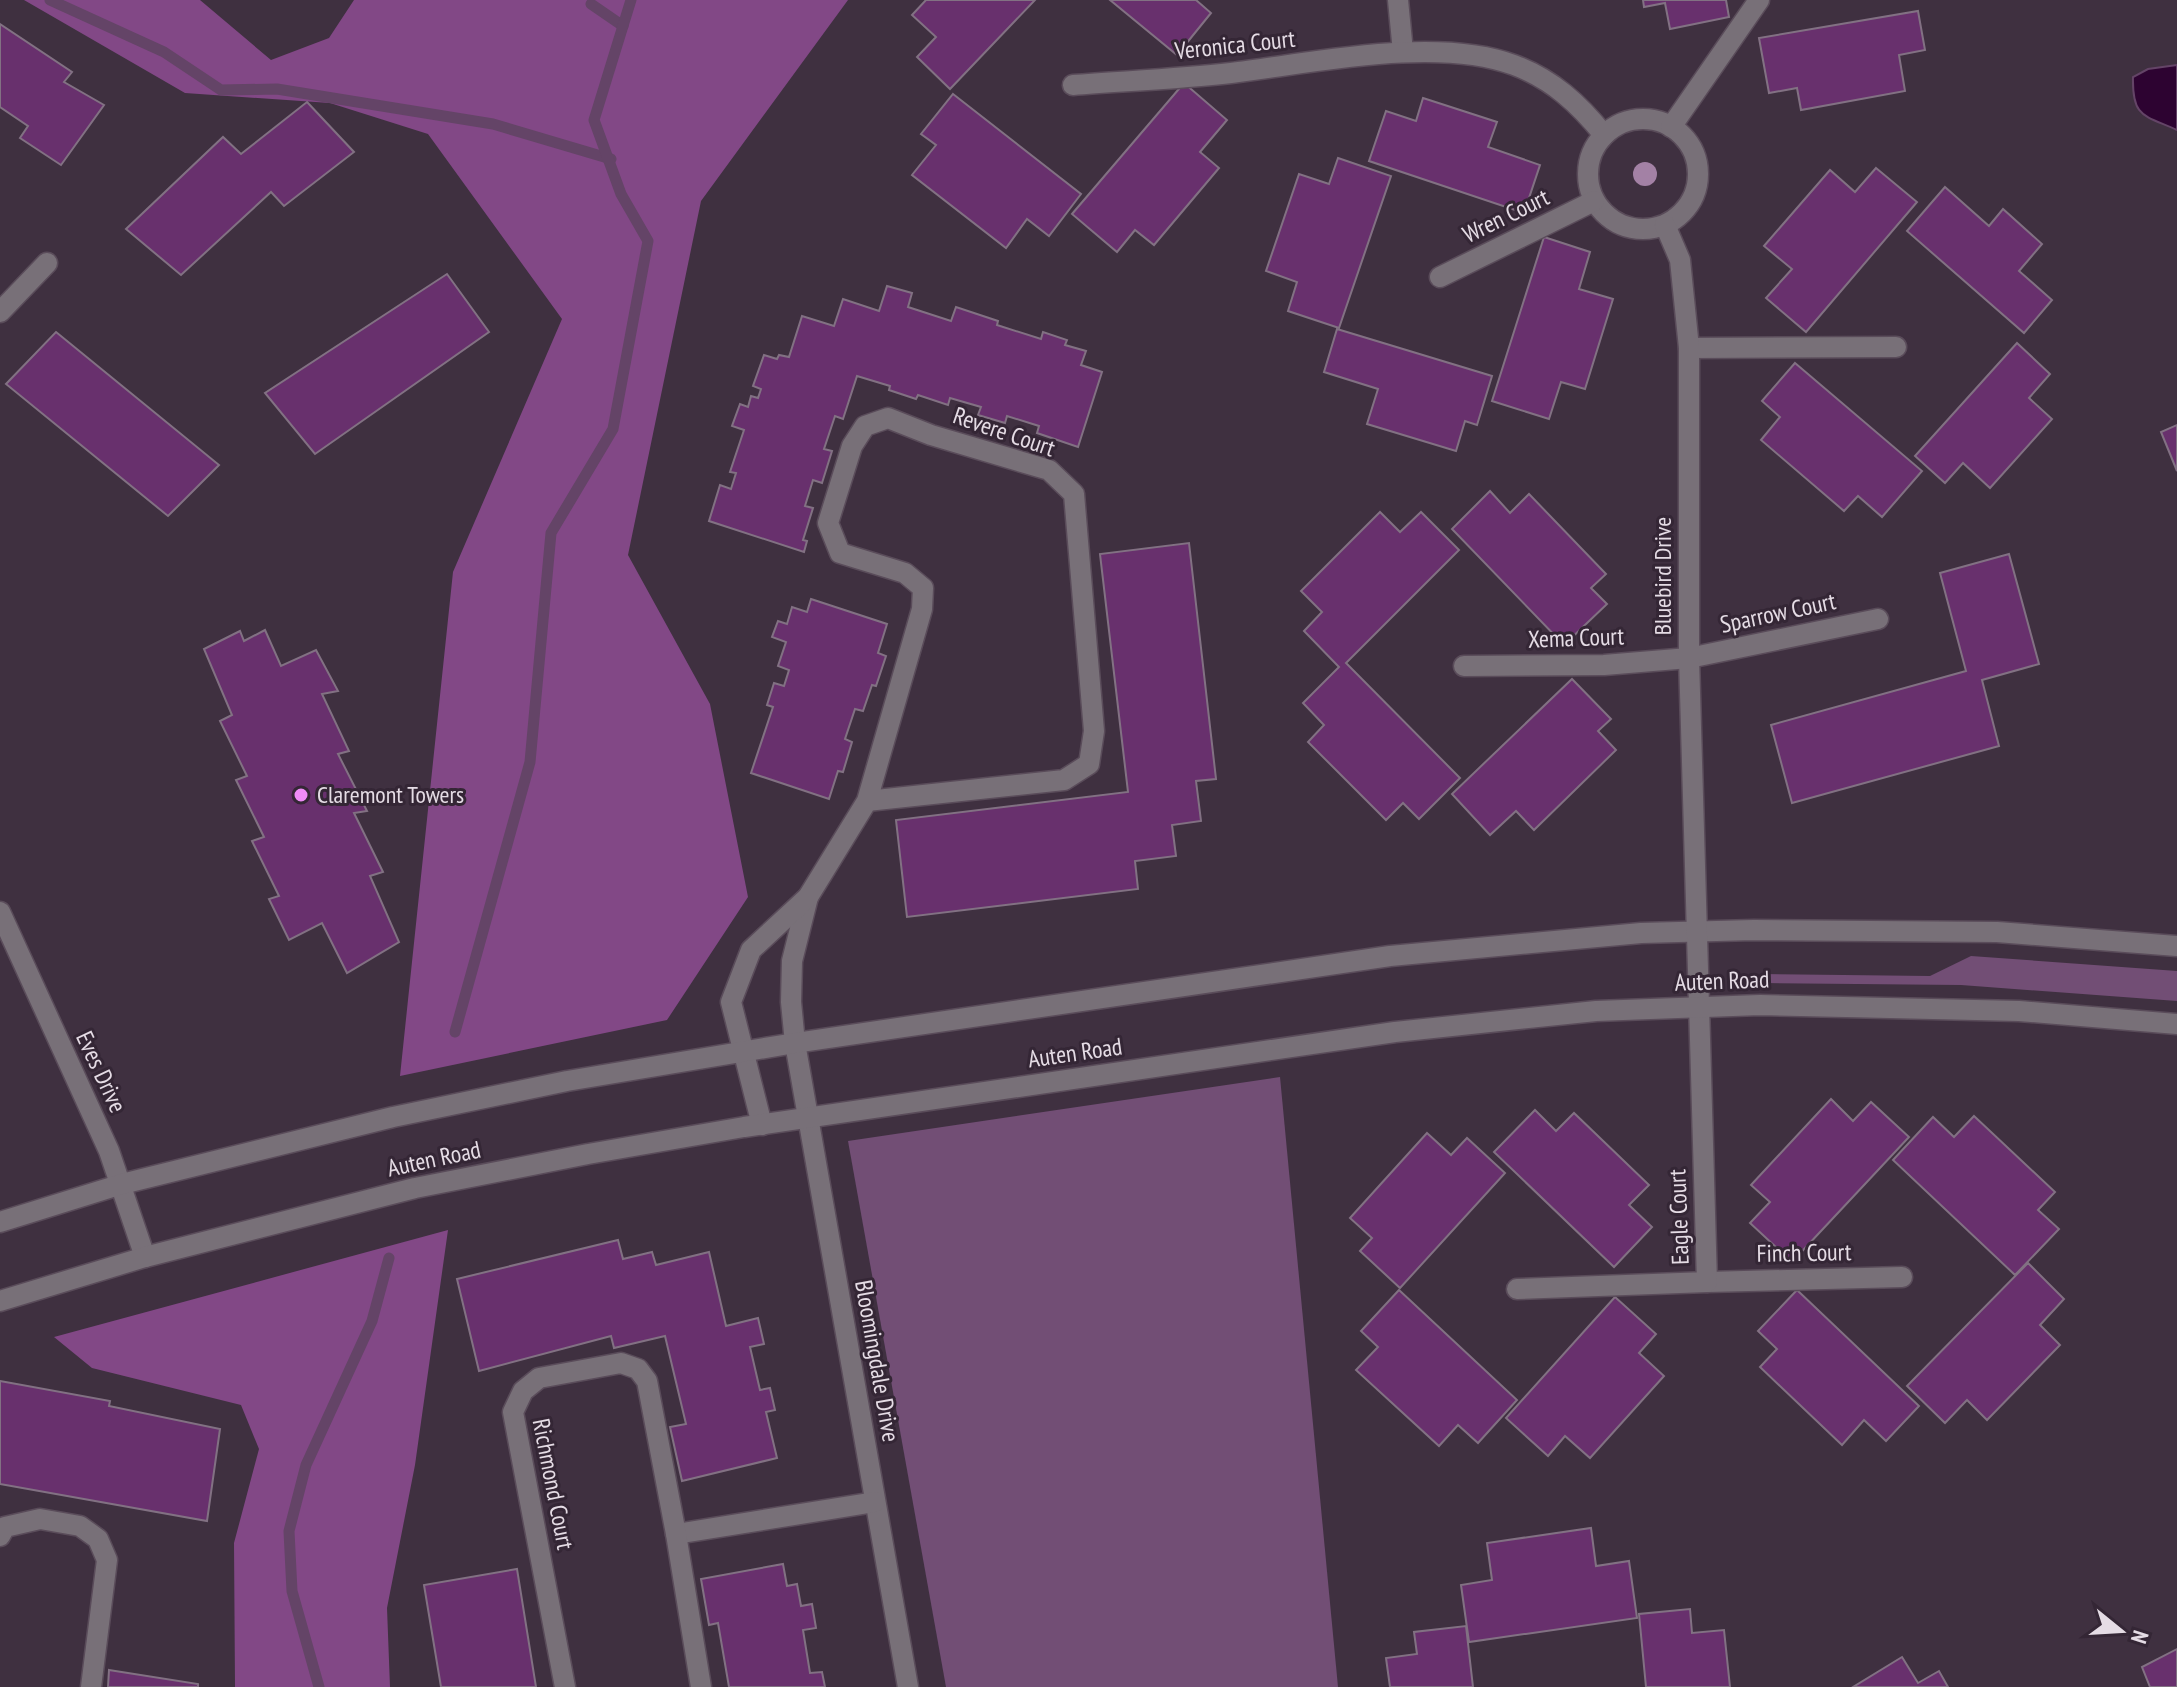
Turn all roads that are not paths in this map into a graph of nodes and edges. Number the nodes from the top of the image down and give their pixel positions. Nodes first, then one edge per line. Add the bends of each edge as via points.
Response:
1 (1398, 0) edge
2 (1759, 0) edge
3 (1403, 52) junction
4 (1073, 85) dead end
5 (1671, 127) junction
6 (1604, 135) junction
7 (1594, 201) junction
8 (1665, 225) junction
9 (47, 263) dead end
10 (1440, 277) dead end
11 (0, 312) edge
12 (1896, 347) dead end
13 (1689, 348) junction
14 (1878, 619) dead end
15 (1689, 658) junction
16 (1464, 666) dead end
17 (867, 801) junction
18 (808, 897) junction
19 (0, 912) edge
20 (1697, 931) junction
21 (2177, 946) edge
22 (1698, 1007) junction
23 (2177, 1024) edge
24 (795, 1043) junction
25 (743, 1053) junction
26 (809, 1119) junction
27 (762, 1125) junction
28 (122, 1184) junction
29 (0, 1222) edge
30 (145, 1257) junction
31 (1902, 1277) dead end
32 (1707, 1282) junction
33 (1517, 1289) dead end
34 (0, 1301) edge
35 (875, 1502) junction
36 (676, 1534) junction
37 (0, 1536) edge
38 (91, 1687) edge
39 (565, 1687) edge
40 (701, 1687) edge
41 (908, 1687) edge

1 - 3 street
2 - 5 street
3 - 4 street, Veronica Court
3 - 6 street via 1452,52 1512,64 1543,78 1579,105
5 - 6 street via 1636,119
5 - 8 street via 1693,152 1697,177 1691,202
6 - 7 street via 1588,166
7 - 8 street via 1625,226
7 - 10 street, Wren Court
8 - 13 street, Bluebird Drive via 1680,260
9 - 11 street
12 - 13 street
13 - 15 street, Bluebird Drive
14 - 15 street, Sparrow Court
15 - 16 street, Xema Court
15 - 20 street, Bluebird Drive
17 - 17 street, Revere Court via 1064,780 1089,764 1094,731 1074,494 1049,470 888,418 865,426 852,446 828,523 840,553 905,573 923,588 922,609
17 - 18 street, Revere Court
18 - 24 street, Revere Court via 792,961
18 - 25 street, Revere Court via 751,950 731,1002
19 - 28 street, Eves Drive
20 - 21 street, Auten Road via 1997,932
20 - 22 street, Bluebird Drive
20 - 24 street, Auten Road via 1390,956
22 - 23 street, Auten Road via 1919,1007
22 - 26 street, Auten Road via 1596,1011 1395,1032
22 - 32 street, Eagle Court
24 - 25 street, Auten Road
24 - 26 street, Bloomingdale Drive
25 - 27 street, Revere Court
25 - 28 street, Auten Road via 567,1081 393,1117
26 - 27 street, Auten Road
26 - 35 street, Bloomingdale Drive
27 - 30 street, Auten Road via 415,1188
28 - 29 street, Auten Road
28 - 30 street, Eves Drive
30 - 34 street, Auten Road
31 - 32 street, Finch Court
32 - 33 street, Eagle Court
35 - 36 street
35 - 41 street, Bloomingdale Drive
36 - 39 street, Richmond Court via 647,1381 638,1369 621,1363 539,1378 523,1391 513,1412
36 - 40 street, Richmond Court
37 - 38 street via 5,1527 40,1519 80,1526 98,1539 107,1560

